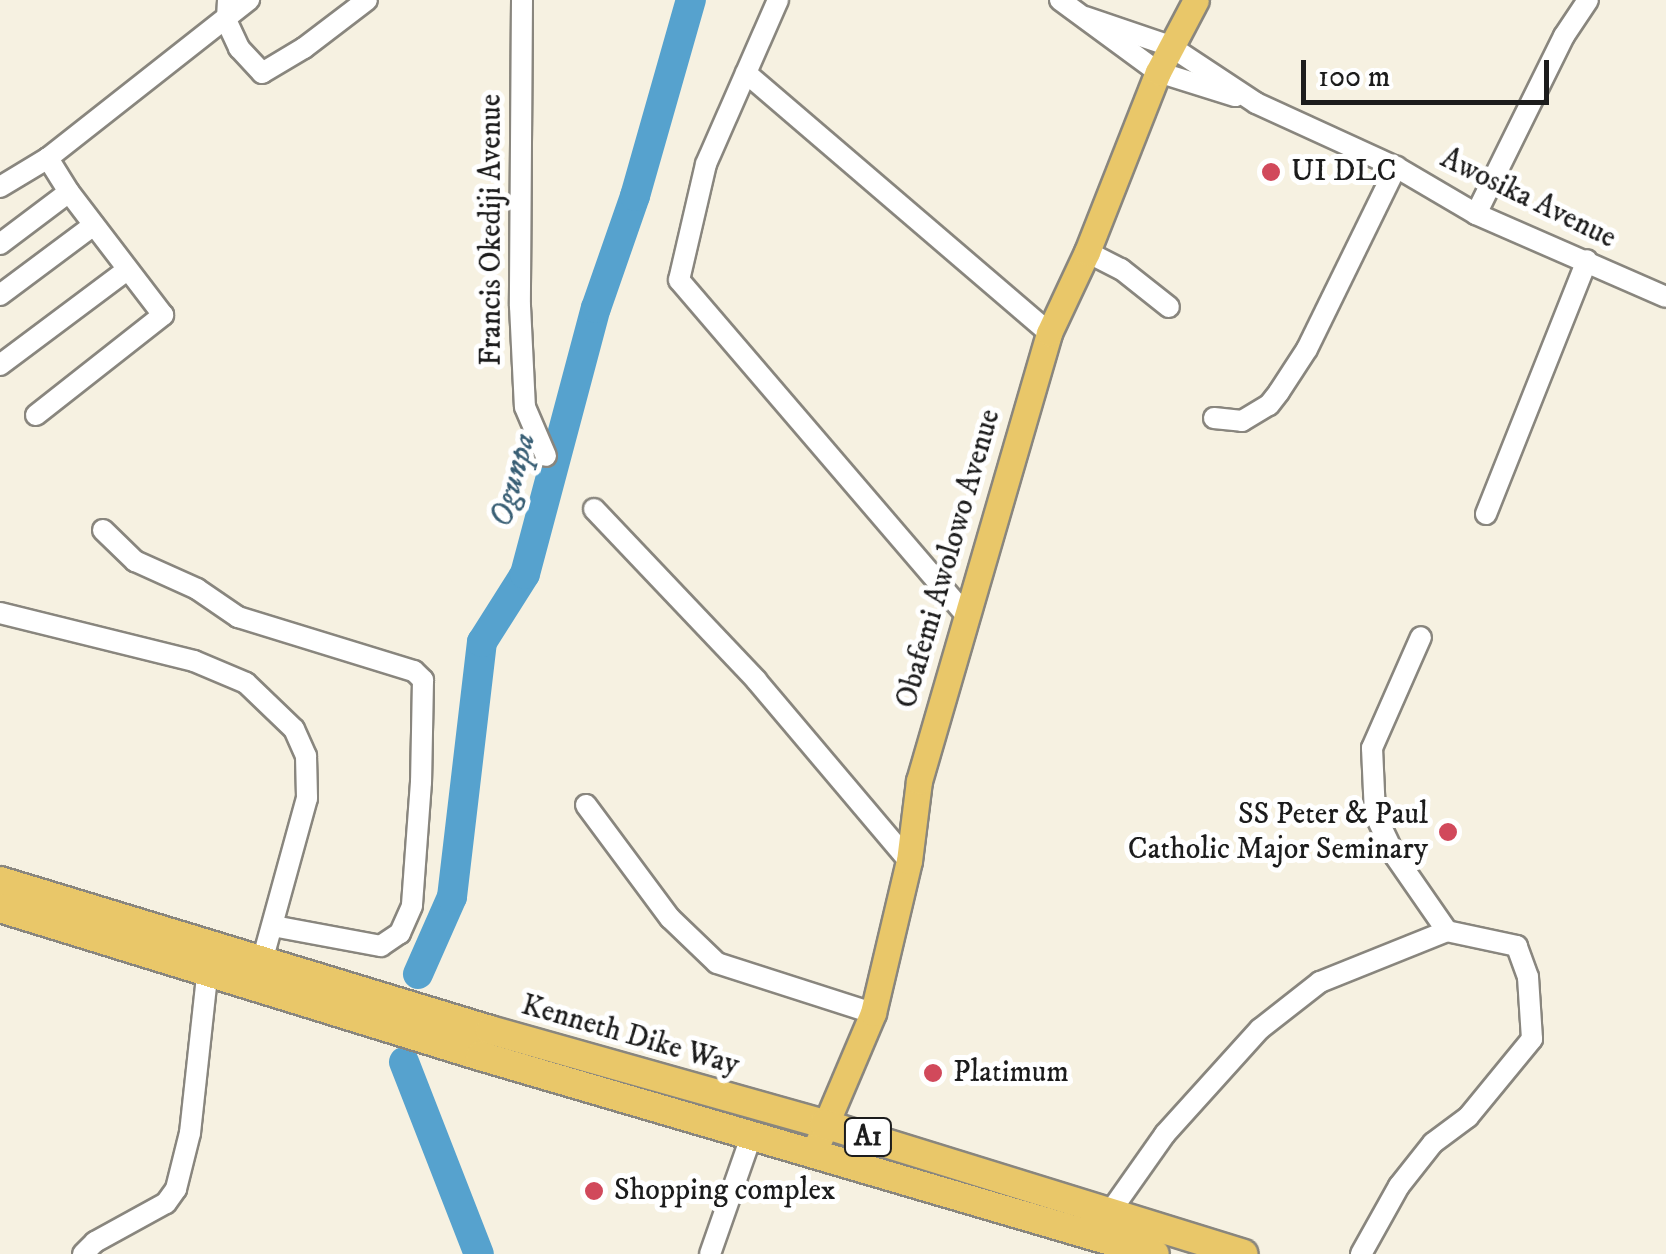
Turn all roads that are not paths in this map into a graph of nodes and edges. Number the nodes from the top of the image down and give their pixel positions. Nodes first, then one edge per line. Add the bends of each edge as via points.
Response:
1 (228, 0) edge
2 (249, 0) edge
3 (367, 0) edge
4 (522, 0) edge
5 (778, 0) edge
6 (1060, 0) edge
7 (1196, 0) edge
8 (1588, 0) edge
9 (1085, 16) junction
10 (227, 22) junction
11 (1170, 46) junction
12 (1158, 72) junction
13 (746, 73) junction
14 (1256, 102) junction
15 (48, 158) junction
16 (1396, 167) junction
17 (0, 187) edge
18 (68, 192) junction
19 (1476, 214) junction
20 (94, 225) junction
21 (0, 244) edge
22 (1087, 252) junction
23 (1587, 260) junction
24 (127, 270) junction
25 (0, 295) edge
26 (1666, 297) edge
27 (1169, 307) dead end
28 (1049, 333) junction
29 (0, 365) edge
30 (36, 415) dead end
31 (1214, 418) dead end
32 (546, 456) dead end
33 (594, 508) dead end
34 (1486, 514) dead end
35 (103, 530) dead end
36 (0, 613) edge
37 (967, 616) junction
38 (1421, 636) dead end
39 (586, 805) dead end
40 (910, 861) junction
41 (0, 881) edge
42 (0, 908) edge
43 (56, 911) junction
44 (272, 926) junction
45 (1447, 931) junction
46 (209, 957) junction
47 (262, 960) junction
48 (873, 1013) junction
49 (400, 1015) junction
50 (485, 1043) junction
51 (824, 1124) junction
52 (752, 1134) junction
53 (814, 1152) junction
54 (1110, 1212) junction
55 (83, 1254) edge
56 (710, 1254) edge
57 (1155, 1254) edge
58 (1243, 1254) edge
59 (1362, 1254) edge

1 - 10 street
2 - 10 street
3 - 10 street via 262,73
4 - 32 street, Francis Okediji Avenue via 524,390 532,430
5 - 13 street
6 - 9 street
7 - 11 main road, Obafemi Awolowo Avenue
8 - 19 street
9 - 11 street, Awosika Avenue
9 - 12 street
10 - 15 street
11 - 12 main road, Obafemi Awolowo Avenue
11 - 14 street, Awosika Avenue
12 - 14 street, Awosika Avenue
12 - 22 main road, Obafemi Awolowo Avenue
13 - 28 street
13 - 37 street via 706,164 679,280
14 - 16 street, Awosika Avenue
15 - 17 street
15 - 18 street
16 - 19 street, Awosika Avenue
16 - 31 street via 1279,392 1242,421
18 - 20 street
18 - 21 street
19 - 23 street, Awosika Avenue
20 - 24 street
20 - 25 street
22 - 27 street
22 - 28 main road, Obafemi Awolowo Avenue
23 - 26 street, Awosika Avenue
23 - 34 street
24 - 29 street
24 - 30 street via 163,315
28 - 37 main road, Obafemi Awolowo Avenue
33 - 40 street via 756,680
35 - 44 street via 136,562 198,589 238,618 414,671 423,680 412,906 400,933 381,946
36 - 44 street via 194,662 246,683 294,729 306,756 307,798
37 - 40 main road, Obafemi Awolowo Avenue via 919,782
38 - 45 street via 1372,748 1376,814 1395,856
39 - 48 street via 670,918 717,963
40 - 48 main road, Obafemi Awolowo Avenue
41 - 43 highway, Kenneth Dike Way / A1
42 - 43 highway, Kenneth Dike Way / A1
43 - 46 highway, Kenneth Dike Way / A1
44 - 47 street
45 - 54 street via 1320,982 1260,1030 1165,1134
45 - 59 street via 1517,946 1528,978 1532,1039 1399,1186
46 - 47 highway, Kenneth Dike Way / A1
46 - 49 highway, Kenneth Dike Way / A1
46 - 55 street via 188,1148 176,1189 166,1203
47 - 49 highway, Kenneth Dike Way / A1
48 - 51 main road, Obafemi Awolowo Avenue
49 - 50 highway, Kenneth Dike Way / A1
50 - 51 highway, Kenneth Dike Way / A1
50 - 52 highway, Kenneth Dike Way / A1
51 - 53 main road, Obafemi Awolowo Avenue
51 - 54 highway, Kenneth Dike Way / A1
52 - 53 highway, Kenneth Dike Way / A1
52 - 56 street
53 - 57 highway, Kenneth Dike Way / A1
54 - 58 highway, Kenneth Dike Way / A1

